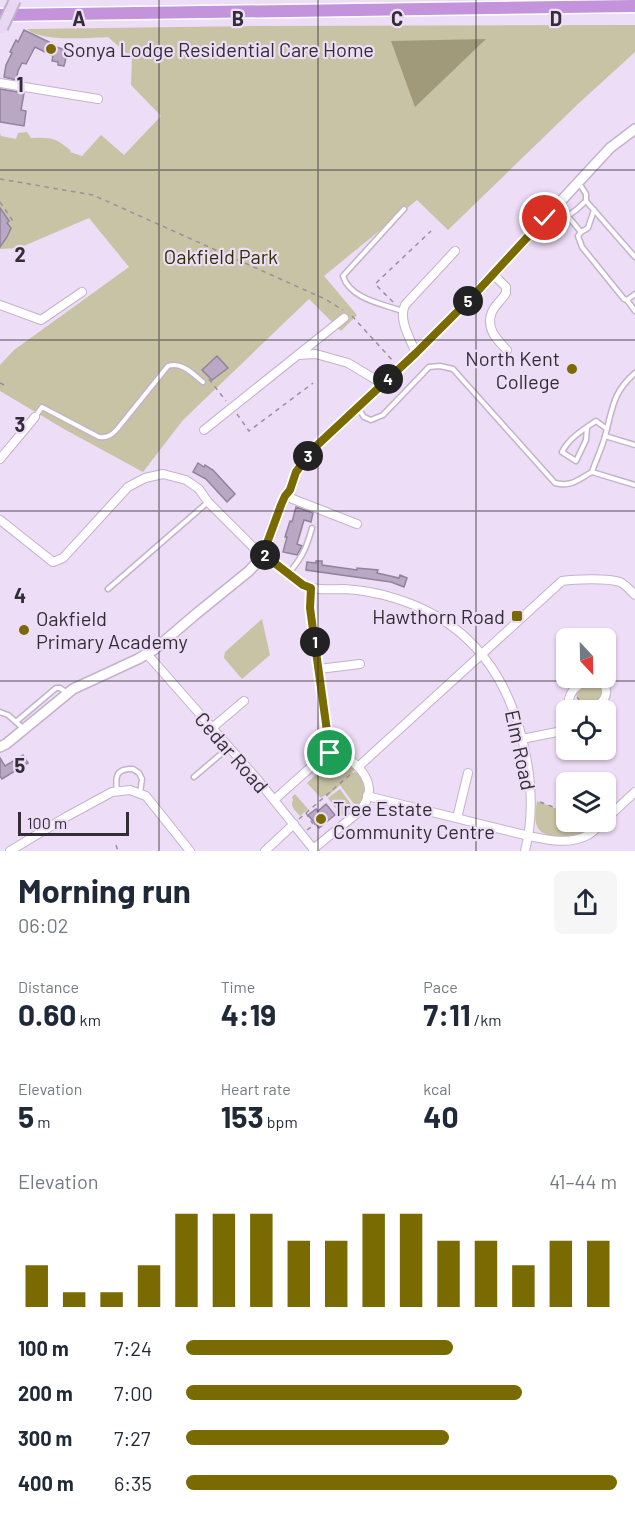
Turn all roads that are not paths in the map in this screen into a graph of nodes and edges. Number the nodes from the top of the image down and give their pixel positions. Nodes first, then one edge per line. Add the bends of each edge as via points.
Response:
1 (15, 0) edge
2 (635, 6) edge
3 (0, 15) edge
4 (2, 28) dead end
5 (0, 83) edge
6 (98, 99) dead end
7 (635, 129) edge
8 (579, 182) junction
9 (586, 201) junction
10 (555, 208) junction
11 (404, 209) dead end
12 (594, 210) junction
13 (566, 214) junction
14 (581, 232) junction
15 (455, 251) dead end
16 (635, 257) edge
17 (493, 274) junction
18 (82, 292) dead end
19 (635, 294) edge
20 (627, 300) junction
21 (0, 305) edge
22 (402, 311) junction
23 (635, 311) edge
24 (344, 318) dead end
25 (507, 350) dead end
26 (416, 353) junction
27 (298, 355) junction
28 (635, 373) edge
29 (203, 382) dead end
30 (383, 384) junction
31 (357, 407) junction
32 (35, 417) joint
33 (587, 428) junction
34 (607, 429) junction
35 (204, 430) dead end
36 (605, 436) junction
37 (635, 445) edge
38 (0, 459) edge
39 (592, 472) junction
40 (635, 485) edge
41 (285, 496) junction
42 (208, 502) junction
43 (0, 520) edge
44 (357, 524) dead end
45 (312, 528) dead end
46 (263, 554) junction
47 (288, 574) junction
48 (311, 588) junction
49 (108, 590) dead end
50 (635, 595) edge
51 (147, 654) junction
52 (482, 655) junction
53 (360, 664) dead end
54 (319, 669) junction
55 (68, 694) junction
56 (568, 700) edge
57 (603, 700) edge
58 (244, 701) dead end
59 (0, 712) edge
60 (17, 721) junction
61 (212, 728) junction
62 (24, 729) junction
63 (556, 732) edge
64 (522, 739) junction
65 (0, 747) edge
66 (229, 747) junction
67 (330, 756) junction
68 (358, 767) junction
69 (468, 773) dead end
70 (194, 777) dead end
71 (117, 791) junction
72 (635, 792) edge
73 (140, 794) junction
74 (368, 796) junction
75 (274, 800) junction
76 (616, 810) edge
77 (457, 818) junction
78 (294, 824) junction
79 (592, 832) edge
80 (529, 836) junction
81 (314, 850) edge
82 (10, 851) edge
83 (190, 851) edge
84 (265, 851) edge
85 (525, 851) edge

1 - 4 main road, bridge
2 - 3 highway
5 - 6 street
7 - 8 street via 610,148
8 - 9 lane
8 - 10 street
9 - 12 lane
9 - 13 lane via 572,214
10 - 13 lane
10 - 17 street
11 - 22 lane via 343,276 363,297
12 - 14 lane via 588,228
12 - 16 lane
13 - 14 lane
14 - 20 lane via 582,247
15 - 22 street
17 - 25 street via 506,287 506,293 489,321 494,338
17 - 26 street
18 - 21 street via 41,320
19 - 20 lane
20 - 23 lane
22 - 26 street
24 - 27 street
26 - 30 street
27 - 30 street via 316,354 348,363
27 - 35 street
28 - 34 lane via 623,384
29 - 32 lane via 178,365 168,366 113,434 105,438 42,407
30 - 31 street
31 - 39 lane via 371,420 383,415 429,367 453,369 555,483 572,484
31 - 41 street via 313,449
32 - 38 street
33 - 33 lane via 562,452 576,461 586,440
33 - 34 lane via 596,421
34 - 36 lane
36 - 37 lane
36 - 39 lane
39 - 40 lane
41 - 44 street
41 - 46 street
42 - 43 street, Elm Road via 186,480 163,474 145,478 128,487 63,558 53,562
42 - 46 street, Elm Road
42 - 49 lane
45 - 47 lane via 307,548
46 - 47 street, Elm Road
46 - 51 street via 243,576
47 - 48 street, Elm Road
48 - 52 street, Elm Road via 386,595 424,609 449,624
48 - 54 street
50 - 52 street via 618,581 562,581
51 - 55 street
51 - 61 street, Cedar Road
52 - 64 street, Elm Road via 507,693
52 - 68 street
53 - 54 street
54 - 67 street
55 - 60 lane via 56,688
55 - 62 street
56 - 57 street via 573,691 590,679 604,684
58 - 61 street
59 - 60 lane
60 - 62 lane
61 - 66 street, Cedar Road
62 - 65 street
63 - 64 street
64 - 80 street, Elm Road via 531,787
66 - 70 lane
66 - 75 street, Cedar Road
67 - 68 street via 348,759
67 - 75 street via 316,761
68 - 74 street via 367,782
69 - 77 street
71 - 73 street
71 - 73 lane via 117,775 133,769 142,779
71 - 82 street
72 - 76 street
73 - 83 street via 146,796
74 - 77 street
74 - 81 street via 360,811
75 - 78 street, Cedar Road
77 - 80 street
78 - 81 street, Cedar Road
78 - 84 street
79 - 80 street via 577,839 555,841
80 - 85 street, Elm Road

